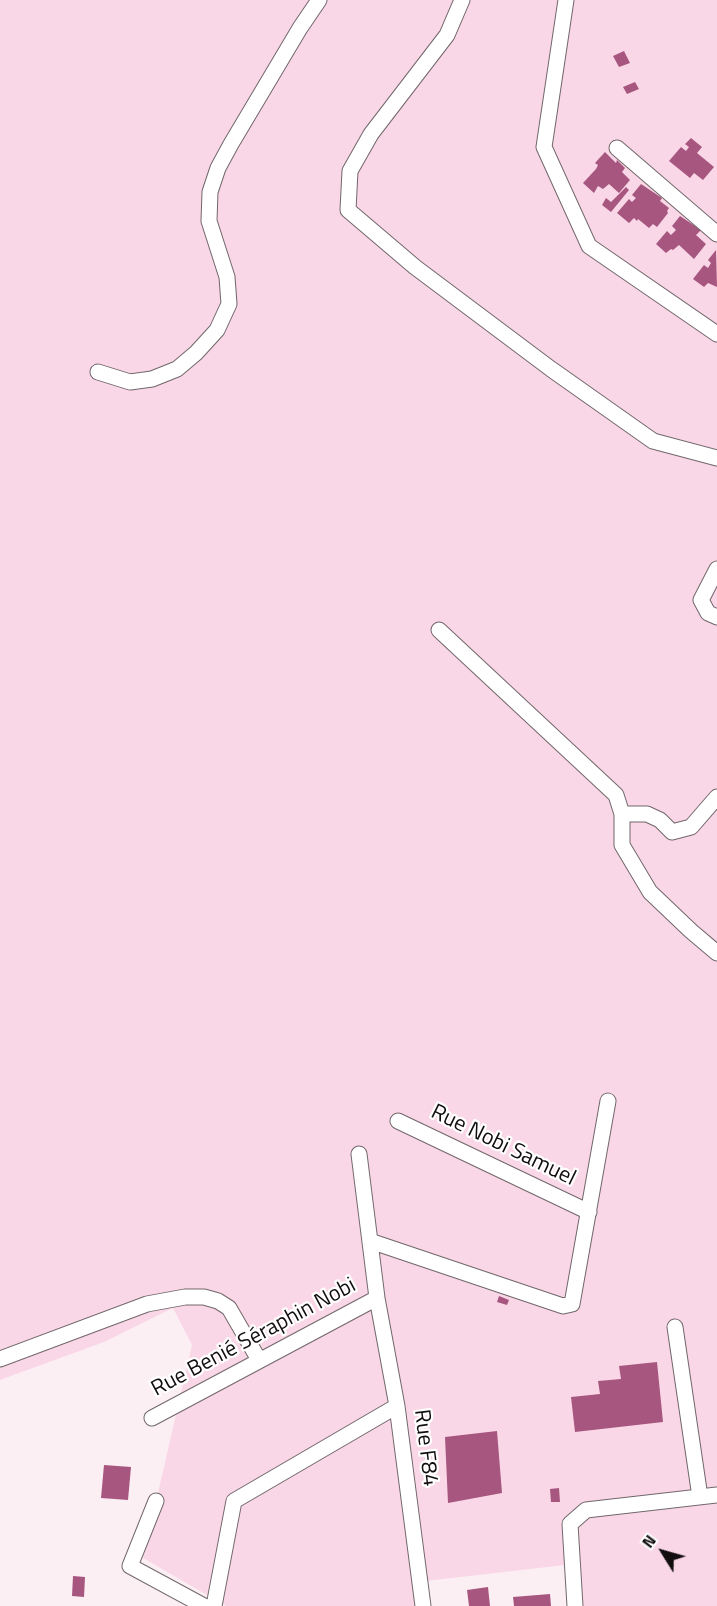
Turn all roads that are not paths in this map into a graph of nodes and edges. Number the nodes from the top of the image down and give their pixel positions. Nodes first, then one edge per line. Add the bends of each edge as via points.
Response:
1 (319, 0) edge
2 (462, 0) edge
3 (566, 0) edge
4 (617, 148) dead end
5 (717, 234) edge
6 (717, 334) edge
7 (98, 372) dead end
8 (717, 458) edge
9 (717, 569) edge
10 (717, 617) edge
11 (439, 630) dead end
12 (717, 797) edge
13 (622, 814) junction
14 (717, 953) edge
15 (608, 1101) dead end
16 (398, 1121) dead end
17 (359, 1154) dead end
18 (589, 1212) junction
19 (370, 1241) junction
20 (377, 1298) junction
21 (675, 1328) dead end
22 (0, 1359) edge
23 (259, 1360) junction
24 (397, 1406) junction
25 (152, 1418) dead end
26 (717, 1495) edge
27 (700, 1497) junction
28 (156, 1501) dead end
29 (204, 1606) edge
30 (214, 1606) edge
31 (423, 1606) edge
32 (575, 1606) edge

1 - 7 street via 231,144 210,192 208,221 227,278 229,304 216,330 177,369 152,379 130,382
2 - 8 street via 447,35 371,134 350,171 348,210 415,267 653,441
3 - 6 street via 544,147 589,246
4 - 5 street
9 - 10 street via 701,600 708,613
11 - 13 street via 616,795
12 - 13 street via 691,827 672,832 647,814
13 - 14 street via 622,845 650,892
15 - 18 street
16 - 18 street, Rue Nobi Samuel
17 - 19 street, Rue F84
18 - 19 street via 572,1304 563,1306
19 - 20 street, Rue F84
20 - 23 street, Rue Benié Séraphin Nobi
20 - 24 street, Rue F84
21 - 27 street
22 - 23 street via 147,1304 204,1297 229,1308
23 - 25 street, Rue Benié Séraphin Nobi
24 - 30 street via 234,1501
24 - 31 street, Rue F84
26 - 27 street
27 - 32 street via 586,1510 570,1524
28 - 29 street via 130,1566

